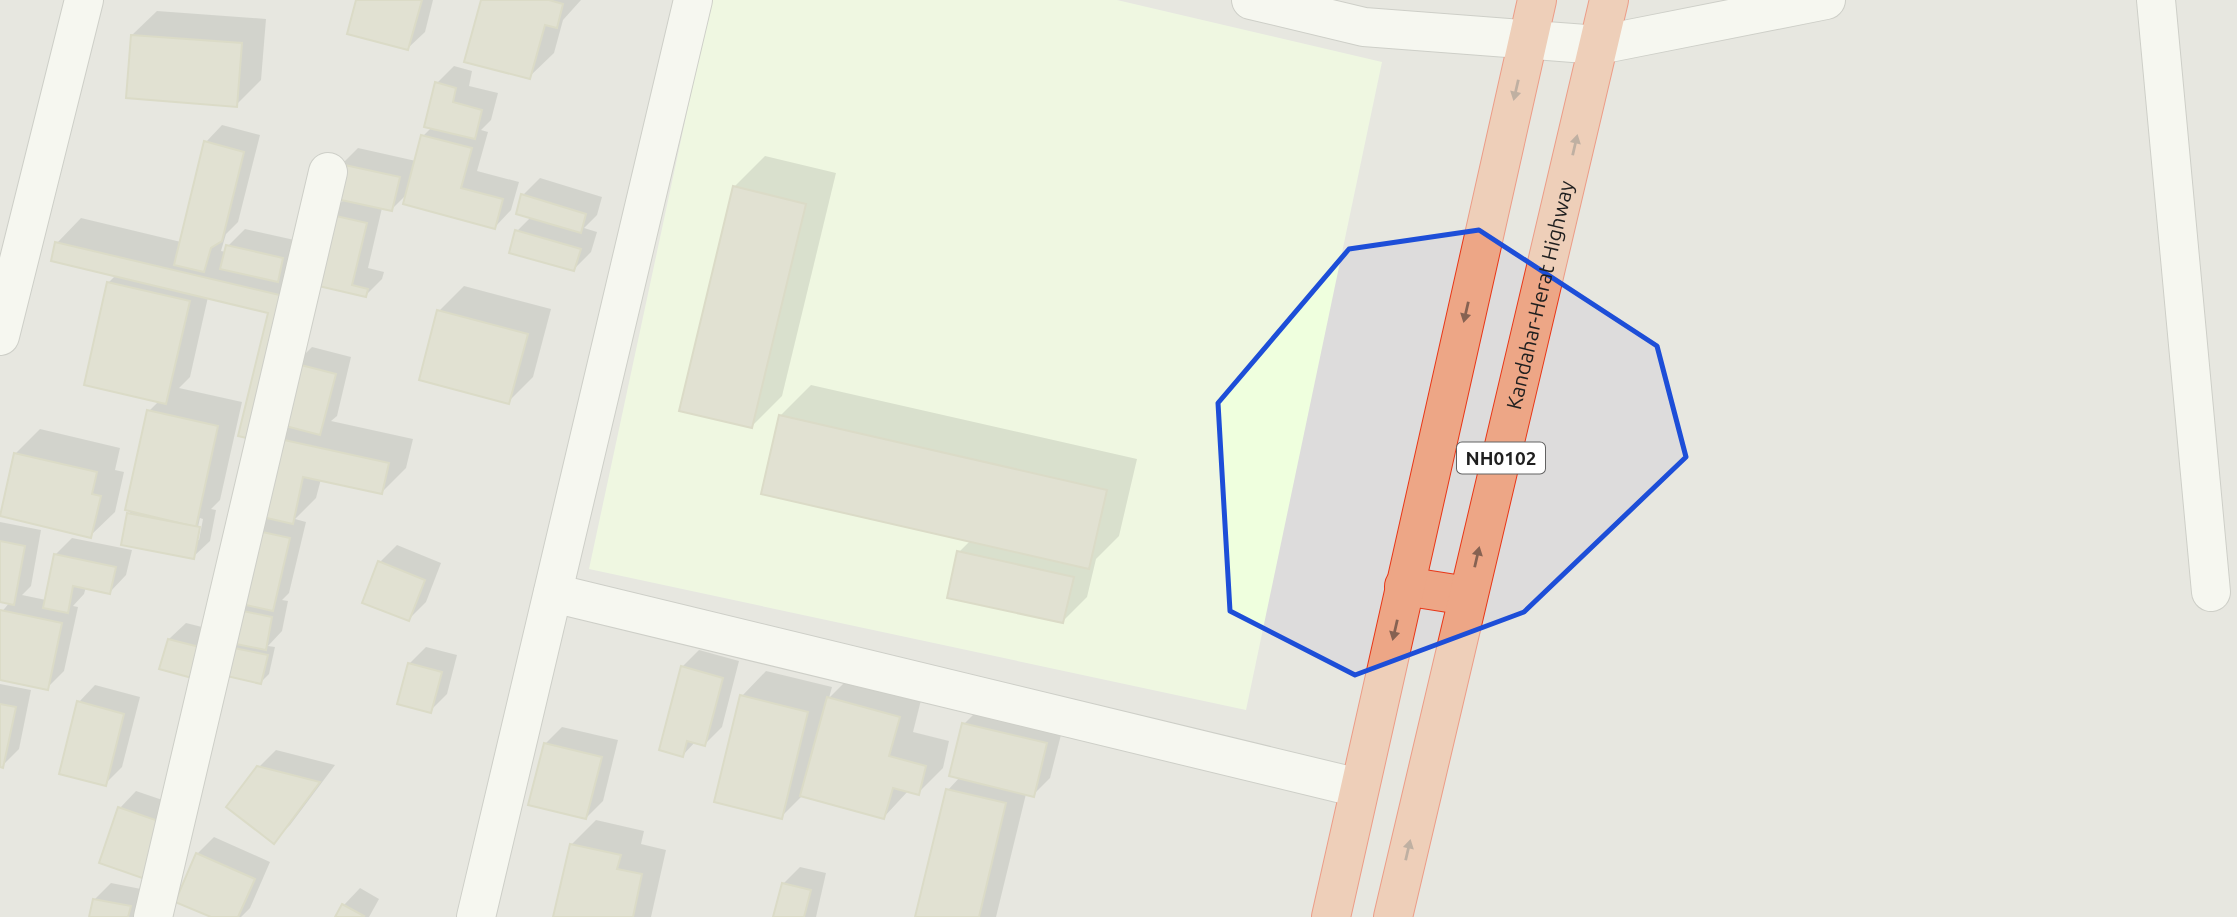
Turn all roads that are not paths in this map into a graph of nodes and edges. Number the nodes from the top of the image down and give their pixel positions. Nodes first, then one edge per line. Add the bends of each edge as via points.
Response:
1 (84, 0) edge
2 (694, 0) edge
3 (1251, 0) edge
4 (1537, 0) edge
5 (1609, 0) edge
6 (1826, 0) edge
7 (2156, 0) edge
8 (1527, 39) junction
9 (1599, 45) junction
10 (328, 172) dead end
11 (14, 226) edge
12 (0, 336) edge
13 (1404, 586) junction
14 (2211, 592) dead end
15 (553, 593) junction
16 (1468, 596) junction
17 (1359, 788) junction
18 (153, 917) edge
19 (476, 917) edge
20 (1331, 917) edge
21 (1393, 917) edge

1 - 11 street
2 - 15 street
3 - 8 street via 1364,27
4 - 8 highway, NH0102
5 - 9 highway, Kandahar-Herat Highway / NH0102
6 - 9 street
7 - 14 street
8 - 9 street
8 -> 13 highway, NH0102
16 -> 9 highway, Kandahar-Herat Highway / NH0102
10 - 18 street
11 - 12 street
13 - 16 highway
13 -> 17 highway, NH0102
15 - 17 street
15 - 19 street
21 -> 16 highway, Kandahar-Herat Highway / NH0102
17 - 20 highway, NH0102

